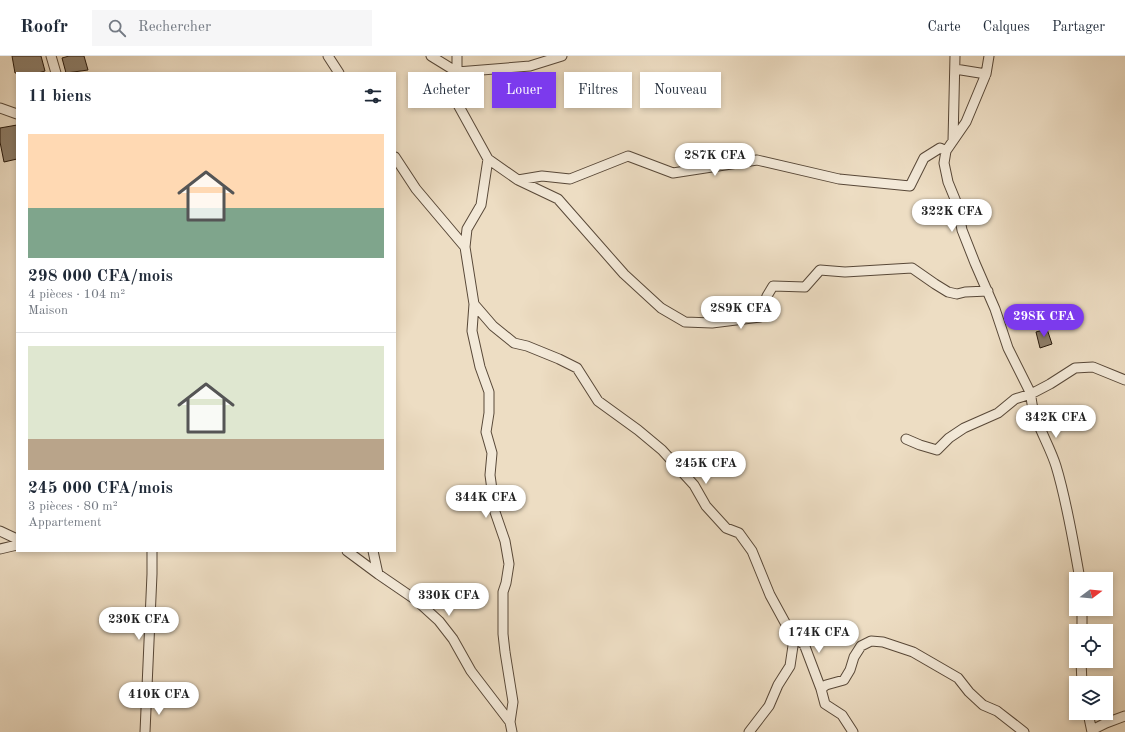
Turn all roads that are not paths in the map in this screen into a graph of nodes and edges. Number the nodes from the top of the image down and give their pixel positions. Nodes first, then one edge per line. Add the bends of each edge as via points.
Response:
1 (51, 56) edge
2 (328, 56) edge
3 (431, 56) edge
4 (458, 56) edge
5 (562, 56) edge
6 (955, 56) edge
7 (989, 56) edge
8 (954, 69) junction
9 (56, 72) edge
10 (338, 72) edge
11 (457, 72) junction
12 (986, 74) junction
13 (0, 108) edge
14 (460, 108) edge
15 (16, 114) edge
16 (953, 141) junction
17 (946, 151) junction
18 (396, 159) edge
19 (488, 159) junction
20 (518, 180) junction
21 (465, 247) junction
22 (988, 291) junction
23 (474, 304) junction
24 (1125, 380) edge
25 (1031, 394) junction
26 (906, 439) dead end
27 (0, 532) edge
28 (16, 539) edge
29 (16, 545) edge
30 (0, 549) edge
31 (152, 552) edge
32 (348, 552) edge
33 (373, 552) edge
34 (1079, 572) edge
35 (378, 574) junction
36 (794, 639) junction
37 (821, 690) junction
38 (146, 703) junction
39 (1125, 716) edge
40 (1090, 720) edge
41 (510, 722) junction
42 (1092, 731) edge
43 (145, 732) edge
44 (151, 732) edge
45 (512, 732) edge
46 (749, 732) edge
47 (853, 732) edge
48 (1024, 732) edge

1 - 9 street
2 - 10 street
3 - 11 street
4 - 11 street
5 - 11 street via 530,66
6 - 8 street
7 - 12 street
8 - 12 street
8 - 16 street
12 - 16 street via 966,122
13 - 15 street
14 - 19 street
16 - 17 street
17 - 20 street via 940,148 924,158 910,186 839,180 757,160 673,173 628,156 570,179 542,176
17 - 22 street via 944,163 962,230
18 - 21 street via 416,189
19 - 20 street
19 - 21 street via 481,205 467,229
20 - 22 street via 558,199 624,274 661,308 685,322 712,323 760,317 773,286 805,287 820,270 844,272 912,268 948,292 957,294
21 - 23 street
22 - 25 street via 1008,348
23 - 36 street via 493,326 514,343 527,346 577,368 598,401 662,450 694,485 706,506 726,528 739,534 752,551 770,594
23 - 41 street via 472,331 489,392 486,432 492,453 490,481 495,512 505,541 509,564 503,592 503,634 513,702
24 - 25 street via 1093,367 1075,368
25 - 26 street via 1015,399 998,412 964,428 937,450
25 - 34 street via 1031,402 1058,472
27 - 28 street
29 - 30 street
31 - 38 street
32 - 35 street
33 - 35 street
35 - 41 street via 416,600 439,621 453,639 471,671
36 - 37 street via 804,644
36 - 46 street via 790,666 768,706
37 - 47 street via 825,704 842,715
37 - 48 street via 826,685 844,680 861,646 871,641 883,642 913,652 958,678 983,705 997,711
38 - 43 street
38 - 44 street
39 - 42 street
40 - 42 street
41 - 45 street

